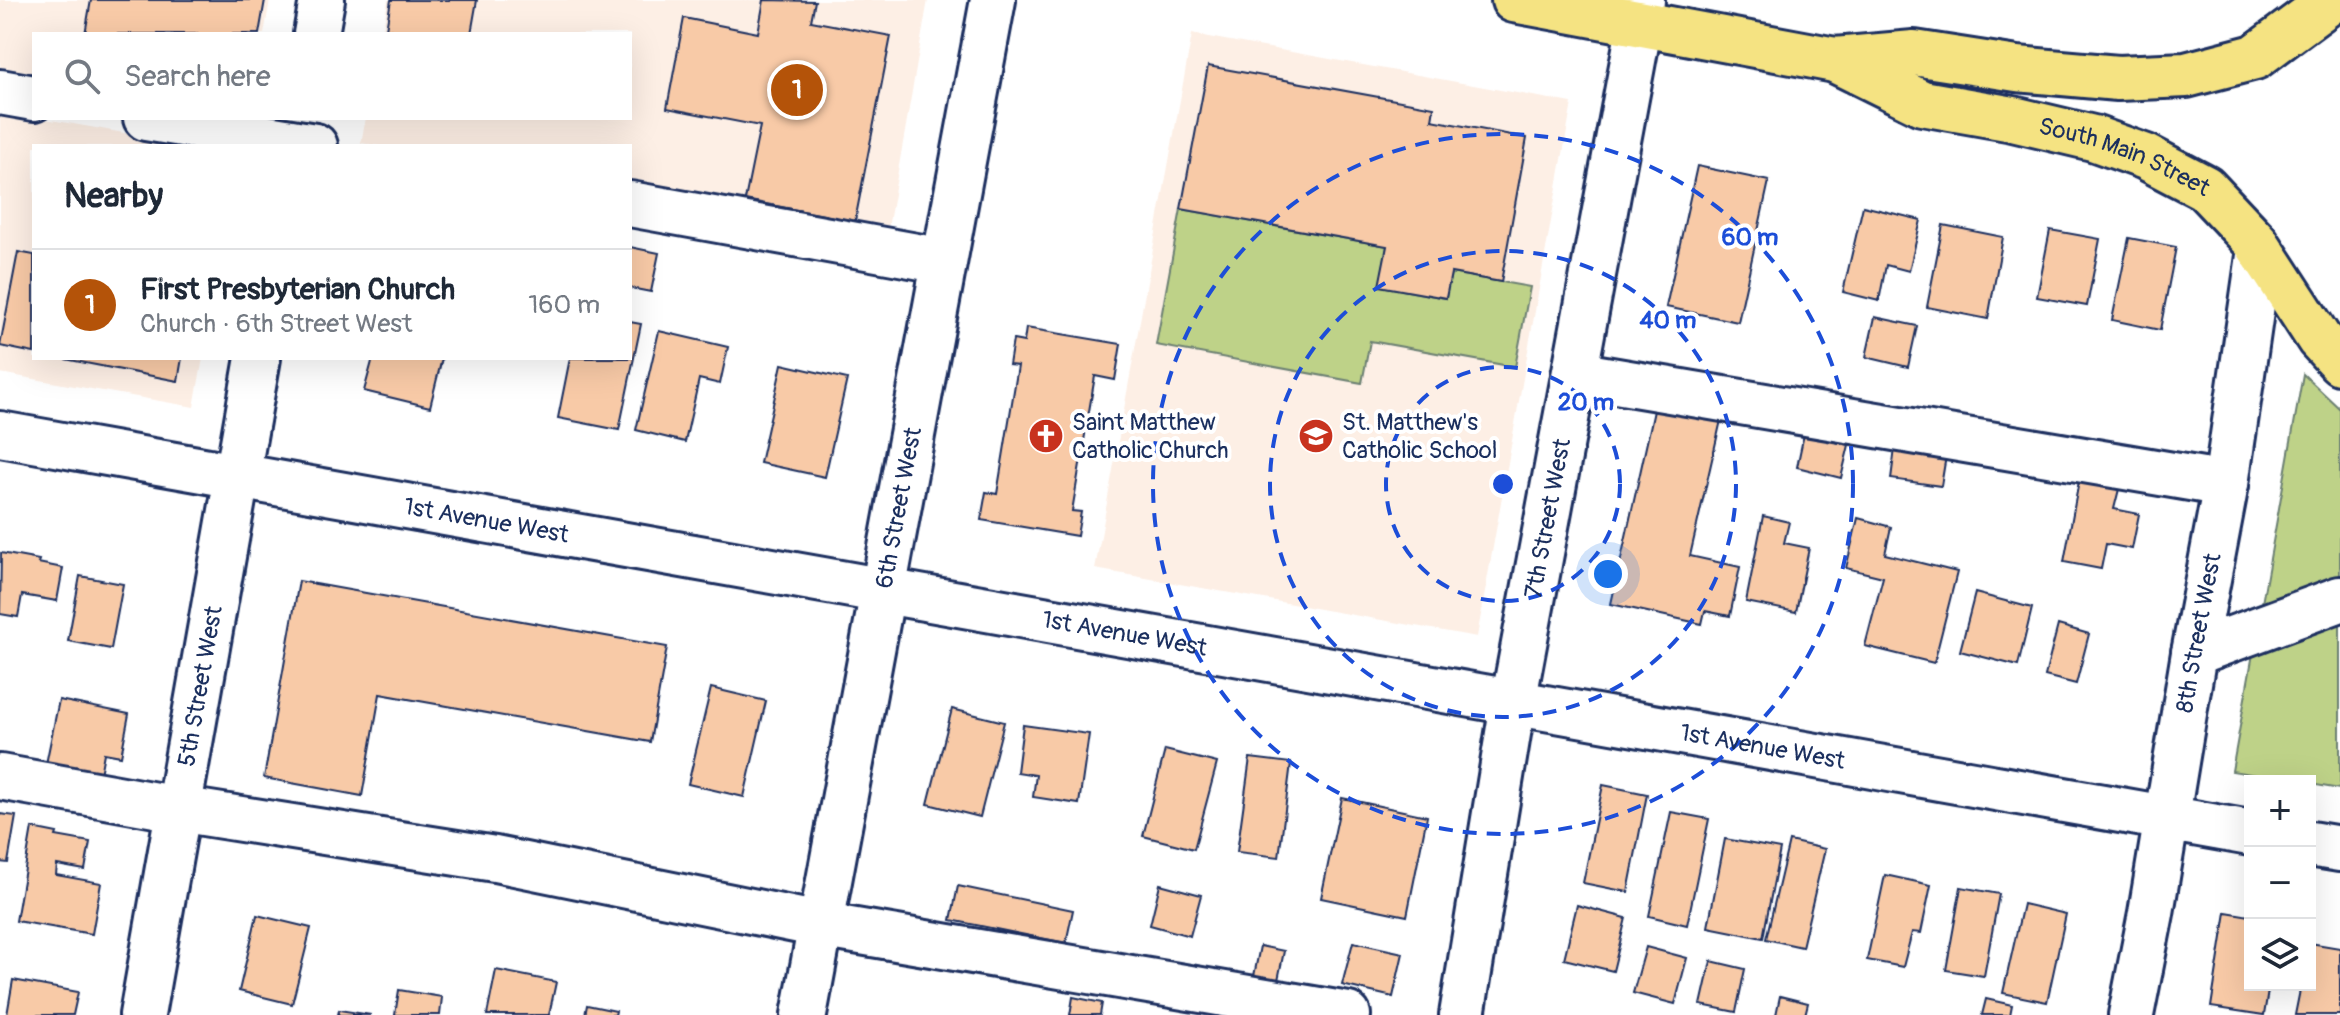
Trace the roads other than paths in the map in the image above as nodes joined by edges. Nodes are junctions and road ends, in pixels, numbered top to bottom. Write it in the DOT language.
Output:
graph roads {
  1 [pos="322,0"];
  2 [pos="993,0"];
  3 [pos="1514,0"];
  4 [pos="2312,8"];
  5 [pos="1641,11"];
  6 [pos="316,32"];
  7 [pos="1835,60"];
  8 [pos="0,92"];
  9 [pos="32,98"];
  10 [pos="157,120"];
  11 [pos="303,138"];
  12 [pos="632,204"];
  13 [pos="2260,249"];
  14 [pos="944,261"];
  15 [pos="258,360"];
  16 [pos="2340,362"];
  17 [pos="1575,374"];
  18 [pos="0,434"];
  19 [pos="236,477"];
  20 [pos="2226,484"];
  21 [pos="883,592"];
  22 [pos="2340,599"];
  23 [pos="2194,653"];
  24 [pos="1513,703"];
  25 [pos="0,777"];
  26 [pos="178,809"];
  27 [pos="2167,819"];
  28 [pos="2244,832"];
  29 [pos="2316,845"];
  30 [pos="2340,849"];
  31 [pos="820,925"];
  32 [pos="142,1015"];
  33 [pos="804,1015"];
  34 [pos="1348,1015"];
  35 [pos="1462,1015"];
  36 [pos="2131,1015"];
  1 -- 6 [label="street"];
  2 -- 14 [label="street, 6th Street West"];
  3 -- 5 [label="main road, South Main Street"];
  4 -- 7 [label="main road, South Main Street"];
  5 -- 7 [label="main road, South Main Street"];
  5 -- 17 [label="street, 7th Street West"];
  7 -- 13 [label="main road, South Main Street"];
  8 -- 9 [label="street"];
  10 -- 11 [label="street"];
  12 -- 14 [label="street"];
  13 -- 16 [label="main road, South Main Street"];
  13 -- 20 [label="street, 8th Street West"];
  14 -- 21 [label="street, 6th Street West"];
  15 -- 19 [label="street, 5th Street West"];
  17 -- 20 [label="street"];
  17 -- 24 [label="street, 7th Street West"];
  18 -- 19 [label="street, 1st Avenue West"];
  19 -- 21 [label="street, 1st Avenue West"];
  19 -- 26 [label="street, 5th Street West"];
  20 -- 23 [label="street, 8th Street West"];
  21 -- 24 [label="street, 1st Avenue West"];
  21 -- 31 [label="street, 6th Street West"];
  22 -- 23 [label="street"];
  23 -- 27 [label="street, 8th Street West"];
  24 -- 27 [label="street, 1st Avenue West"];
  24 -- 35 [label="street, 7th Street West"];
  25 -- 26 [label="street"];
  26 -- 31 [label="street"];
  26 -- 32 [label="street, 5th Street West"];
  27 -- 28 [label="street, 1st Avenue West"];
  27 -- 36 [label="street, 8th Street West"];
  29 -- 30 [label="street"];
  31 -- 33 [label="street, 6th Street West"];
  31 -- 34 [label="street"];
}
